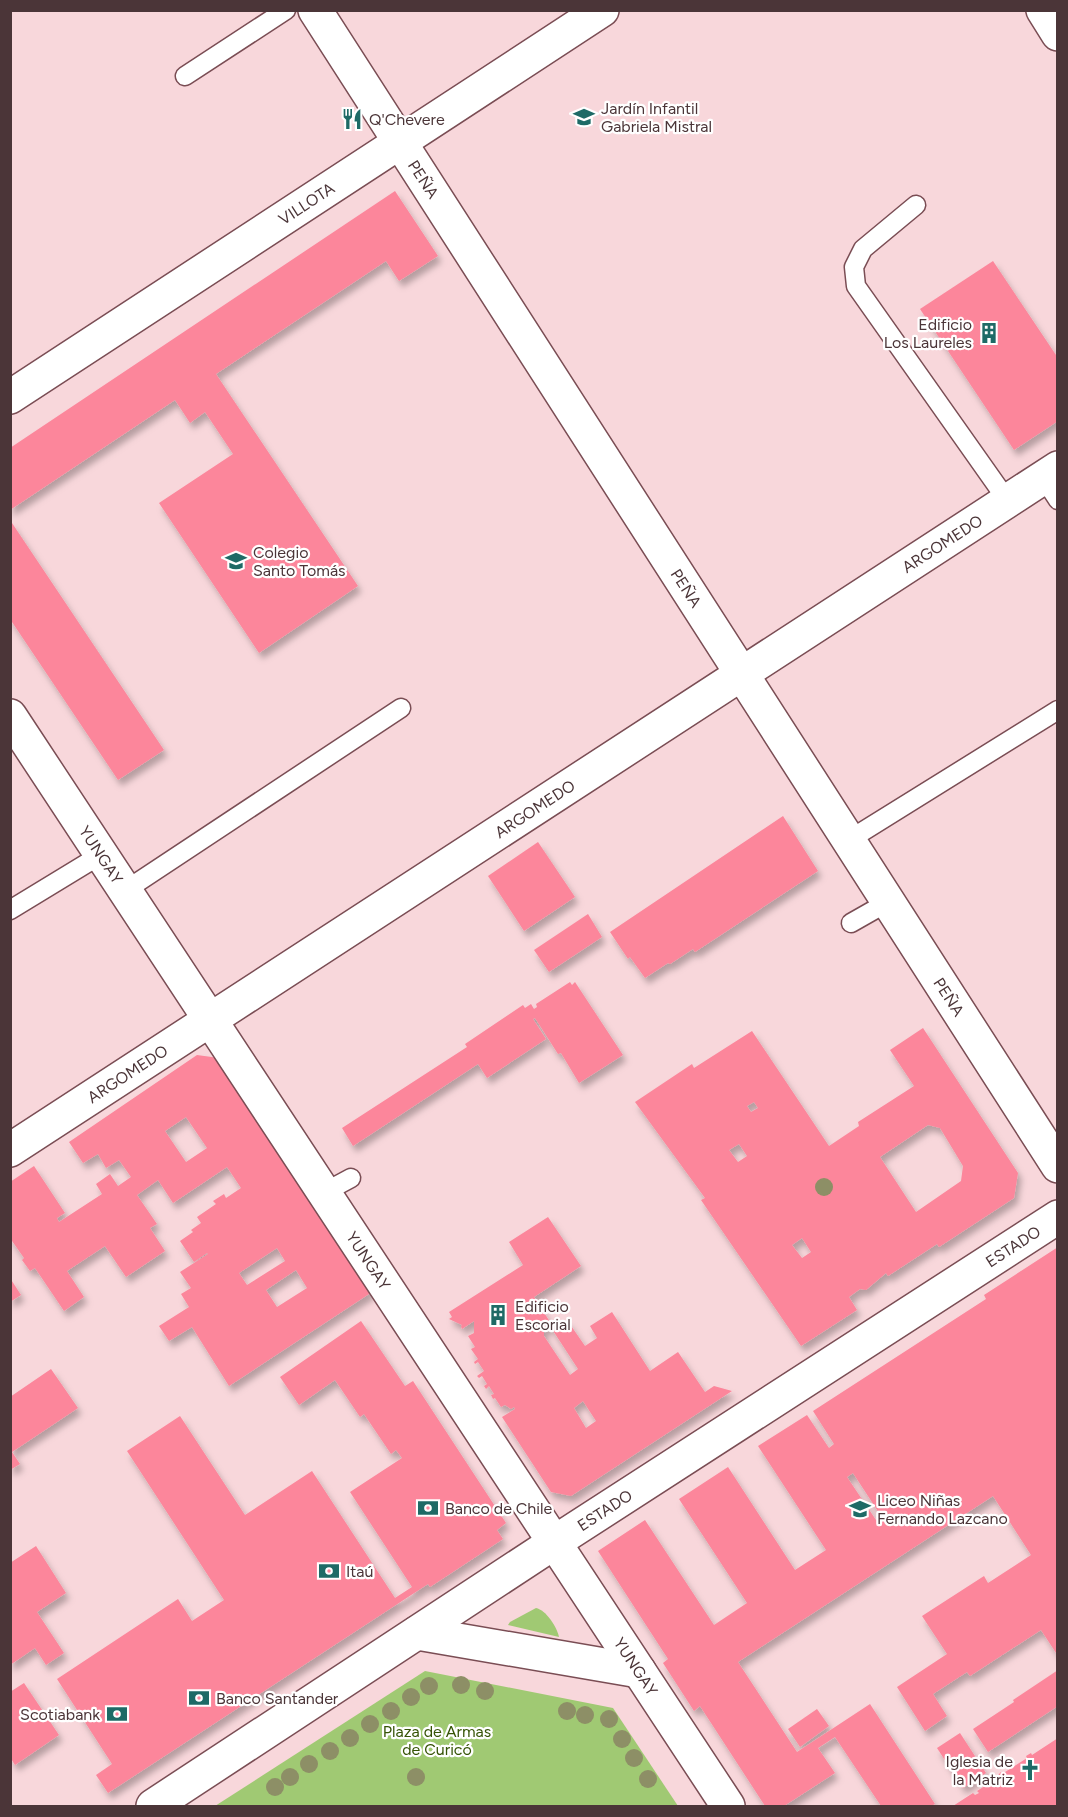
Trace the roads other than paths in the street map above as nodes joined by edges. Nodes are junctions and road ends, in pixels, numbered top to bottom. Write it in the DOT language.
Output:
graph roads {
  1 [pos="286,10"];
  2 [pos="315,10"];
  3 [pos="602,10"];
  4 [pos="1043,10"];
  5 [pos="1058,34"];
  6 [pos="185,76"];
  7 [pos="400,142"];
  8 [pos="916,205"];
  9 [pos="10,397"];
  10 [pos="1053,482"];
  11 [pos="1007,500"];
  12 [pos="741,673"];
  13 [pos="401,708"];
  14 [pos="1058,710"];
  15 [pos="10,716"];
  16 [pos="849,840"];
  17 [pos="102,854"];
  18 [pos="126,890"];
  19 [pos="888,902"];
  20 [pos="10,910"];
  21 [pos="851,923"];
  22 [pos="211,1019"];
  23 [pos="10,1150"];
  24 [pos="1058,1166"];
  25 [pos="1058,1217"];
  26 [pos="555,1542"];
  27 [pos="417,1633"];
  28 [pos="639,1671"];
  29 [pos="163,1803"];
  30 [pos="728,1806"];
  1 -- 6 [label="lane"];
  2 -- 7 [label="street, PEÑA"];
  3 -- 7 [label="street, VILLOTA"];
  4 -- 5 [label="street"];
  7 -- 9 [label="street, VILLOTA"];
  7 -- 12 [label="street, PEÑA"];
  8 -- 11 [label="lane"];
  10 -- 11 [label="street, ARGOMEDO"];
  11 -- 12 [label="street, ARGOMEDO"];
  12 -- 16 [label="street, PEÑA"];
  12 -- 22 [label="street, ARGOMEDO"];
  13 -- 18 [label="lane"];
  14 -- 16 [label="lane"];
  15 -- 17 [label="street, YUNGAY"];
  16 -- 19 [label="street, PEÑA"];
  17 -- 18 [label="street, YUNGAY"];
  17 -- 20 [label="lane"];
  18 -- 22 [label="street, YUNGAY"];
  19 -- 21 [label="lane"];
  19 -- 24 [label="street, PEÑA"];
  22 -- 23 [label="street, ARGOMEDO"];
  22 -- 26 [label="street, YUNGAY"];
  25 -- 26 [label="street, ESTADO"];
  26 -- 27 [label="street, ESTADO"];
  26 -- 28 [label="street, YUNGAY"];
  27 -- 28 [label="street"];
  27 -- 29 [label="street, ESTADO"];
  28 -- 30 [label="street, YUNGAY"];
}
